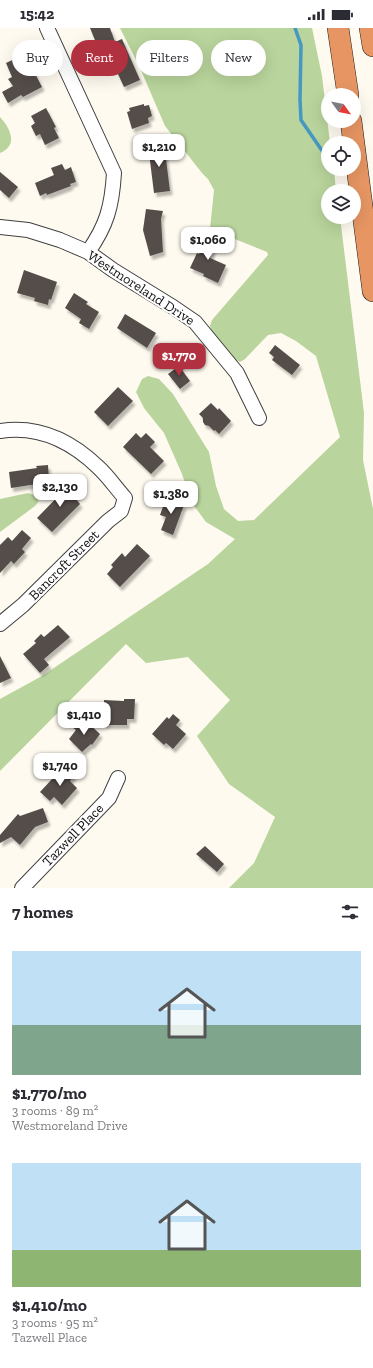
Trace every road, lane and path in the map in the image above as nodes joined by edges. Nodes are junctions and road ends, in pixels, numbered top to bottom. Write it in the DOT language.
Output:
graph roads {
  1 [pos="47,28"];
  2 [pos="338,28"];
  3 [pos="370,28"];
  4 [pos="373,46"];
  5 [pos="347,88"];
  6 [pos="352,128"];
  7 [pos="0,227"];
  8 [pos="88,252"];
  9 [pos="373,291"];
  10 [pos="259,418"];
  11 [pos="0,431"];
  12 [pos="0,624"];
  13 [pos="118,778"];
  14 [pos="22,888"];
  1 -- 8 [label="street"];
  2 -- 5 [label="highway"];
  3 -- 4 [label="highway"];
  6 -- 9 [label="highway"];
  7 -- 8 [label="street, Westmoreland Drive"];
  8 -- 10 [label="street, Westmoreland Drive"];
  11 -- 12 [label="street, Bancroft Street"];
  13 -- 14 [label="street, Tazwell Place"];
}
